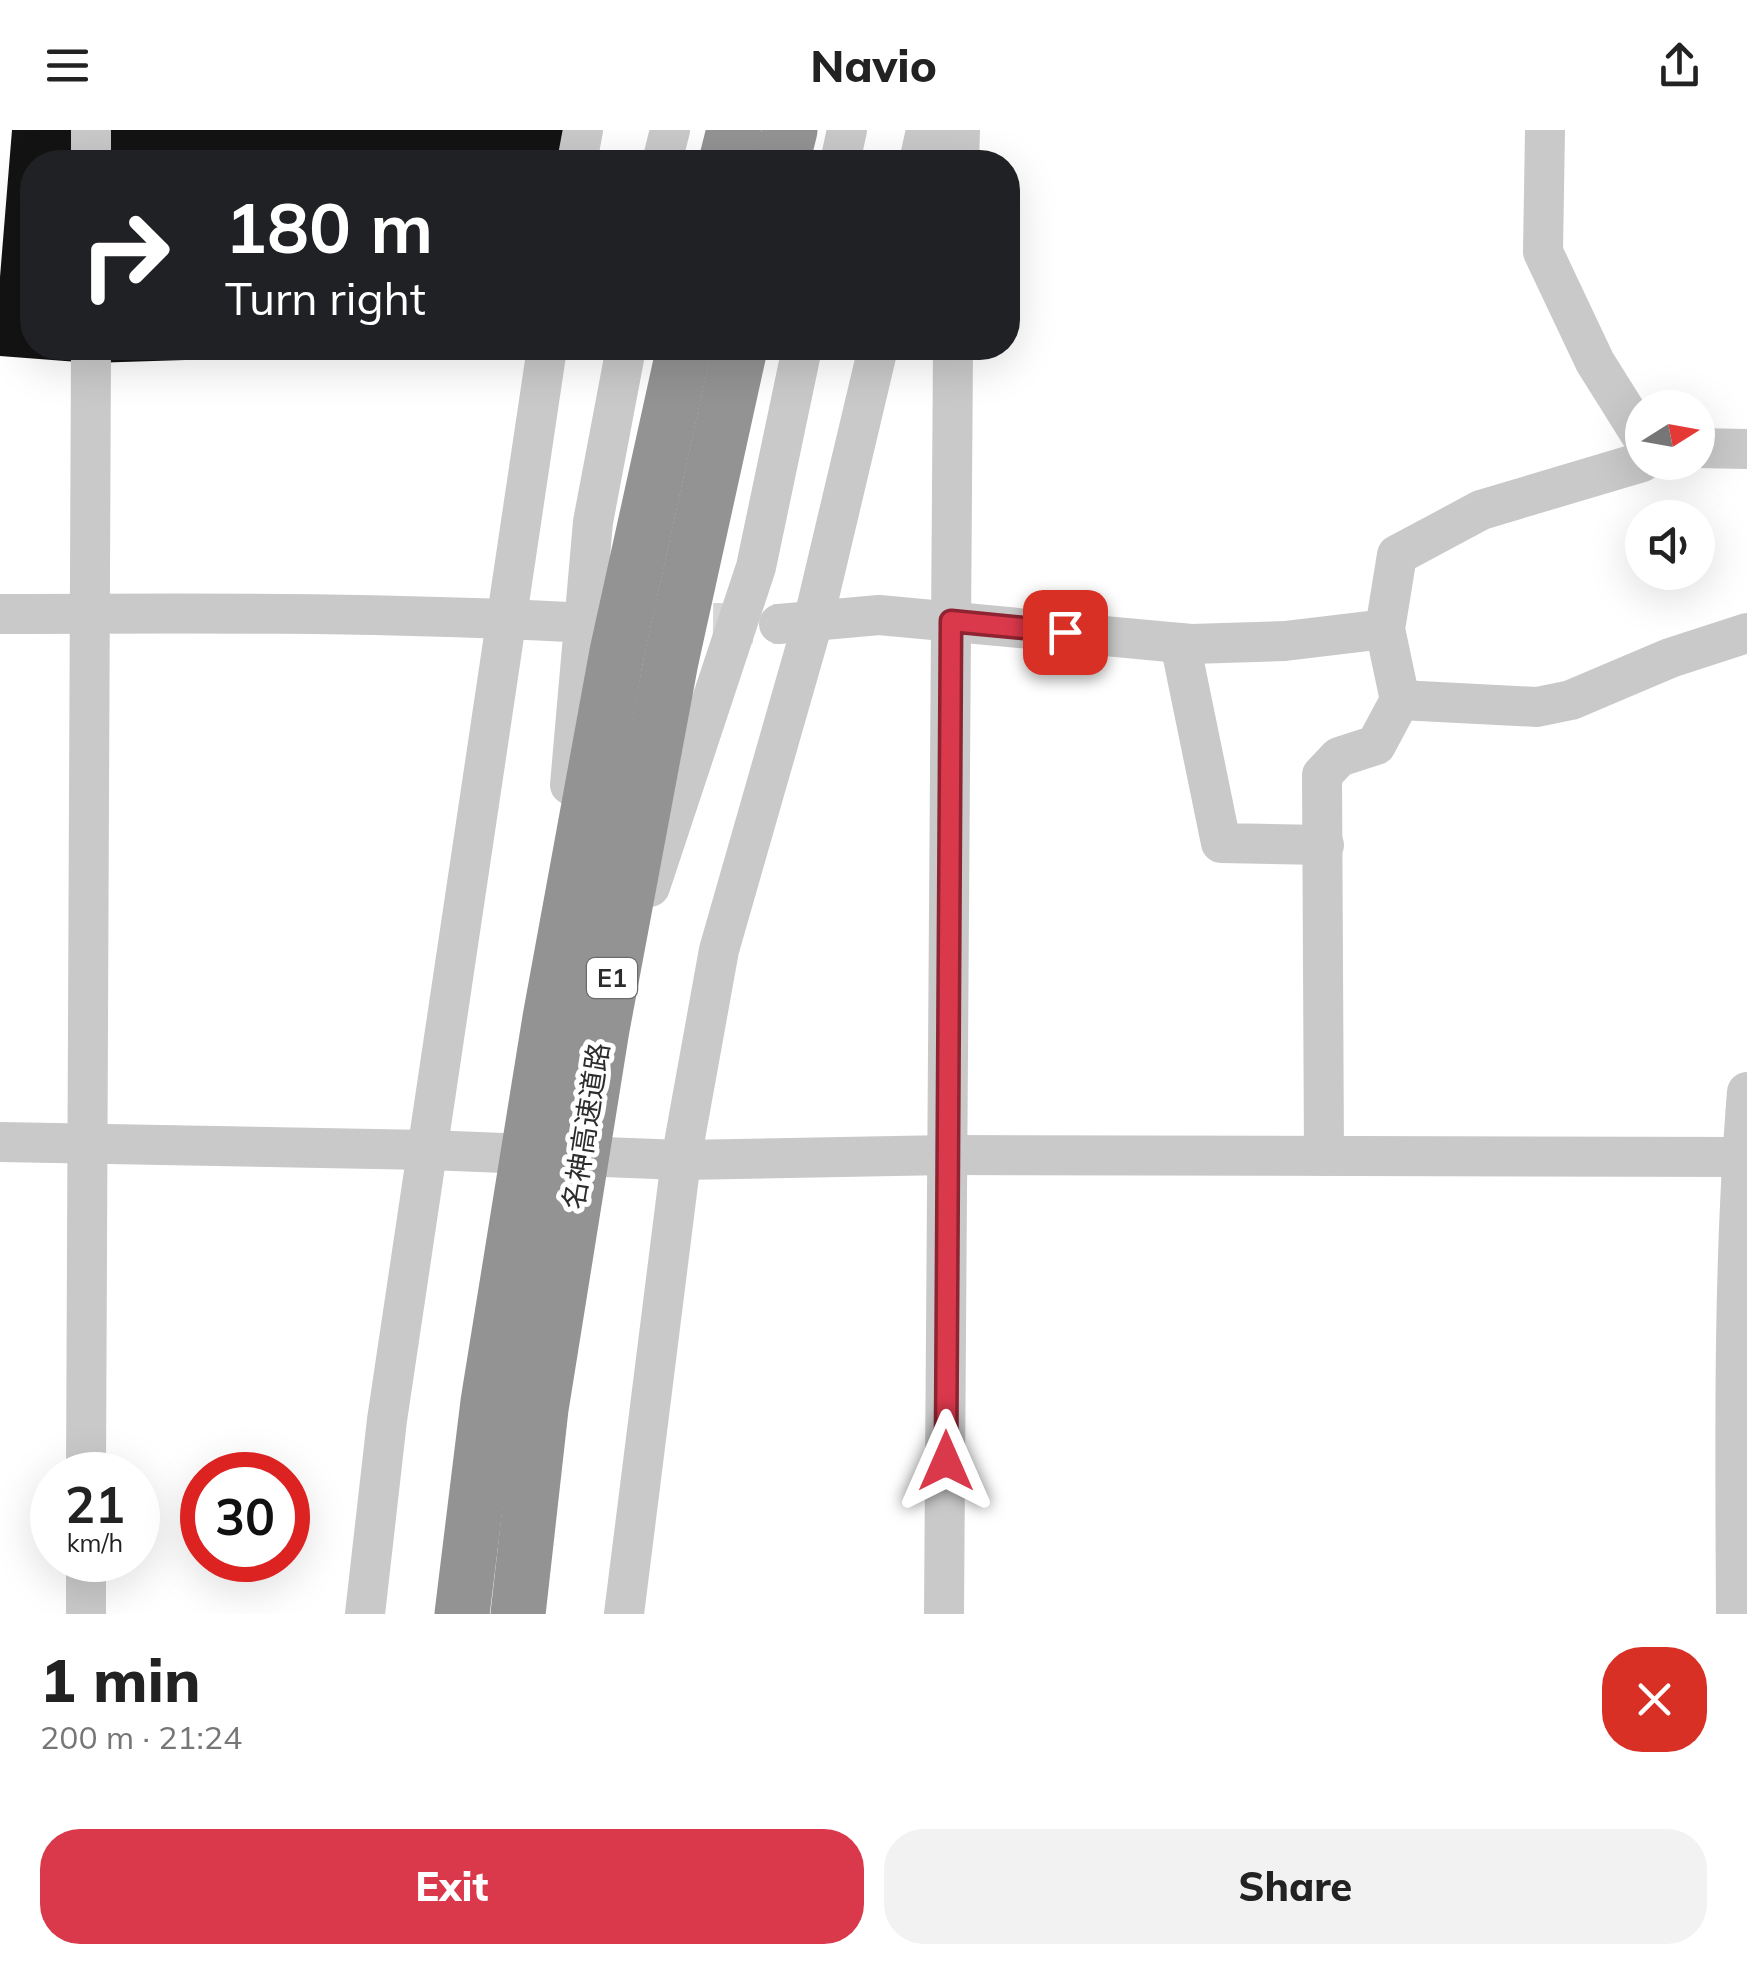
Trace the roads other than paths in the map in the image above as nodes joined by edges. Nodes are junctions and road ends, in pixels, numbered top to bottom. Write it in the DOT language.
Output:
graph roads {
  1 [pos="1546,130"];
  2 [pos="91,360"];
  3 [pos="544,360"];
  4 [pos="624,360"];
  5 [pos="681,360"];
  6 [pos="737,360"];
  7 [pos="799,360"];
  8 [pos="874,360"];
  9 [pos="953,360"];
  10 [pos="1625,410"];
  11 [pos="1715,448"];
  12 [pos="1747,449"];
  13 [pos="1625,467"];
  14 [pos="92,613"];
  15 [pos="0,614"];
  16 [pos="506,618"];
  17 [pos="951,621"];
  18 [pos="568,622"];
  19 [pos="796,623"];
  20 [pos="1385,629"];
  21 [pos="1747,633"];
  22 [pos="1180,643"];
  23 [pos="1400,700"];
  24 [pos="1324,845"];
  25 [pos="550,1018"];
  26 [pos="602,1028"];
  27 [pos="1747,1092"];
  28 [pos="0,1142"];
  29 [pos="87,1143"];
  30 [pos="428,1150"];
  31 [pos="948,1156"];
  32 [pos="1324,1156"];
  33 [pos="1744,1157"];
  34 [pos="681,1160"];
  35 [pos="86,1452"];
  36 [pos="86,1582"];
  37 [pos="86,1614"];
  38 [pos="365,1614"];
  39 [pos="462,1614"];
  40 [pos="518,1614"];
  41 [pos="624,1614"];
  42 [pos="944,1614"];
  43 [pos="1736,1614"];
  1 -- 10 [label="street"];
  2 -- 14 [label="street"];
  3 -- 16 [label="street"];
  4 -- 25 [label="street"];
  5 -- 25 [label="highway, 名神高速道路 / E1, bridge"];
  6 -- 26 [label="highway, 名神高速道路 / E1, bridge"];
  7 -- 26 [label="street"];
  8 -- 19 [label="street"];
  9 -- 17 [label="street"];
  11 -- 12 [label="street"];
  13 -- 20 [label="street"];
  14 -- 15 [label="street"];
  14 -- 16 [label="street"];
  14 -- 29 [label="street"];
  16 -- 18 [label="street"];
  16 -- 30 [label="street"];
  17 -- 19 [label="street"];
  17 -- 22 [label="street"];
  17 -- 31 [label="street"];
  19 -- 34 [label="street"];
  20 -- 22 [label="street"];
  20 -- 23 [label="street"];
  21 -- 23 [label="street"];
  22 -- 24 [label="street"];
  23 -- 24 [label="street"];
  24 -- 32 [label="street"];
  25 -- 39 [label="highway, 名神高速道路 / E1, bridge"];
  26 -- 40 [label="highway, 名神高速道路 / E1, bridge"];
  27 -- 33 [label="street"];
  28 -- 29 [label="street"];
  29 -- 30 [label="street"];
  29 -- 35 [label="street"];
  30 -- 34 [label="street"];
  30 -- 38 [label="street"];
  31 -- 32 [label="street"];
  31 -- 34 [label="street"];
  31 -- 42 [label="street"];
  32 -- 33 [label="street"];
  33 -- 43 [label="street"];
  34 -- 41 [label="street"];
  36 -- 37 [label="street"];
}
